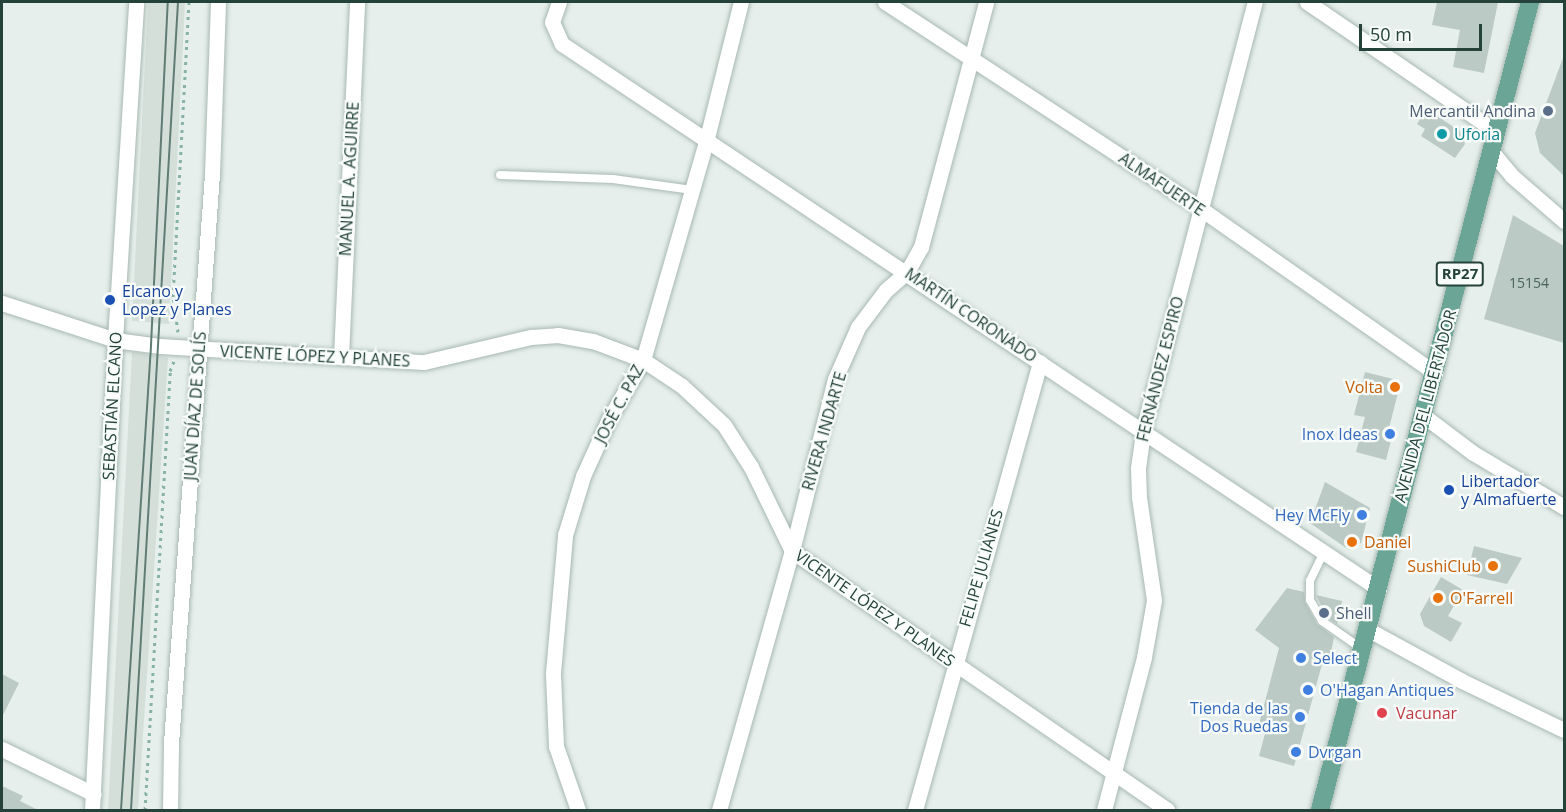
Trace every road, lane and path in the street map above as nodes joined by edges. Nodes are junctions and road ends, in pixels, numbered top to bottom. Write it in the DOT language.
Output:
graph roads {
  1 [pos="136,2"];
  2 [pos="189,2"];
  3 [pos="218,2"];
  4 [pos="357,2"];
  5 [pos="559,2"];
  6 [pos="741,2"];
  7 [pos="885,2"];
  8 [pos="986,2"];
  9 [pos="1255,2"];
  10 [pos="1307,2"];
  11 [pos="1530,2"];
  12 [pos="972,58"];
  13 [pos="1497,132"];
  14 [pos="707,138"];
  15 [pos="1492,152"];
  16 [pos="500,175"];
  17 [pos="692,190"];
  18 [pos="1201,209"];
  19 [pos="1564,220"];
  20 [pos="907,272"];
  21 [pos="2,303"];
  22 [pos="115,340"];
  23 [pos="180,347"];
  24 [pos="199,349"];
  25 [pos="341,357"];
  26 [pos="643,360"];
  27 [pos="1040,362"];
  28 [pos="1435,373"];
  29 [pos="1424,416"];
  30 [pos="1143,431"];
  31 [pos="1564,507"];
  32 [pos="792,551"];
  33 [pos="1324,552"];
  34 [pos="1379,589"];
  35 [pos="1369,630"];
  36 [pos="1364,650"];
  37 [pos="955,663"];
  38 [pos="1564,730"];
  39 [pos="2,749"];
  40 [pos="1115,775"];
  41 [pos="94,794"];
  42 [pos="92,810"];
  43 [pos="145,810"];
  44 [pos="170,810"];
  45 [pos="578,810"];
  46 [pos="719,810"];
  47 [pos="915,810"];
  48 [pos="1104,810"];
  49 [pos="1167,810"];
  50 [pos="1320,810"];
  1 -- 22 [label="street, SEBASTIÁN ELCANO"];
  2 -- 23 [label="path"];
  3 -- 24 [label="street, JUAN DÍAZ DE SOLÍS"];
  4 -- 25 [label="street, MANUEL A. AGUIRRE"];
  5 -- 14 [label="street, MARTÍN CORONADO"];
  6 -- 14 [label="street, JOSÉ C. PAZ"];
  7 -- 12 [label="street, ALMAFUERTE"];
  8 -- 12 [label="street, RIVERA INDARTE"];
  9 -- 18 [label="street, FERNÁNDEZ ESPIRO"];
  10 -- 13 [label="street"];
  11 -- 13 [label="main road, AVENIDA DEL LIBERTADOR / RP27"];
  12 -- 18 [label="street, ALMAFUERTE"];
  12 -- 20 [label="street, RIVERA INDARTE"];
  13 -- 15 [label="main road, AVENIDA DEL LIBERTADOR / RP27"];
  14 -- 17 [label="street, JOSÉ C. PAZ"];
  14 -- 20 [label="street, MARTÍN CORONADO"];
  15 -- 19 [label="street"];
  15 -- 28 [label="main road, AVENIDA DEL LIBERTADOR / RP27"];
  16 -- 17 [label="lane"];
  17 -- 26 [label="street, JOSÉ C. PAZ"];
  18 -- 28 [label="street, ALMAFUERTE"];
  18 -- 30 [label="street, FERNÁNDEZ ESPIRO"];
  20 -- 27 [label="street, MARTÍN CORONADO"];
  20 -- 32 [label="street, RIVERA INDARTE"];
  21 -- 22 [label="street, VICENTE LÓPEZ Y PLANES"];
  22 -- 23 [label="street, VICENTE LÓPEZ Y PLANES"];
  22 -- 41 [label="street, SEBASTIÁN ELCANO"];
  23 -- 24 [label="street, VICENTE LÓPEZ Y PLANES"];
  23 -- 43 [label="path"];
  24 -- 25 [label="street, VICENTE LÓPEZ Y PLANES"];
  24 -- 44 [label="street, JUAN DÍAZ DE SOLÍS"];
  25 -- 26 [label="street, VICENTE LÓPEZ Y PLANES"];
  26 -- 32 [label="street, VICENTE LÓPEZ Y PLANES"];
  26 -- 45 [label="street, JOSÉ C. PAZ"];
  27 -- 30 [label="street, MARTÍN CORONADO"];
  27 -- 37 [label="street, FELIPE JULIANES"];
  28 -- 29 [label="main road, AVENIDA DEL LIBERTADOR / RP27"];
  29 -- 31 [label="street"];
  29 -- 34 [label="main road, AVENIDA DEL LIBERTADOR / RP27"];
  30 -- 33 [label="street, MARTÍN CORONADO"];
  30 -- 40 [label="street, FERNÁNDEZ ESPIRO"];
  32 -- 37 [label="street, VICENTE LÓPEZ Y PLANES"];
  32 -- 46 [label="street, RIVERA INDARTE"];
  33 -- 34 [label="street, MARTÍN CORONADO"];
  33 -- 36 [label="lane"];
  34 -- 35 [label="main road, AVENIDA DEL LIBERTADOR / RP27"];
  35 -- 36 [label="main road, AVENIDA DEL LIBERTADOR / RP27"];
  35 -- 38 [label="street"];
  36 -- 50 [label="main road, AVENIDA DEL LIBERTADOR / RP27"];
  37 -- 40 [label="street, VICENTE LÓPEZ Y PLANES"];
  37 -- 47 [label="street, FELIPE JULIANES"];
  39 -- 41 [label="street"];
  40 -- 48 [label="street, FERNÁNDEZ ESPIRO"];
  40 -- 49 [label="street, VICENTE LÓPEZ Y PLANES"];
  41 -- 42 [label="street, SEBASTIÁN ELCANO"];
}
